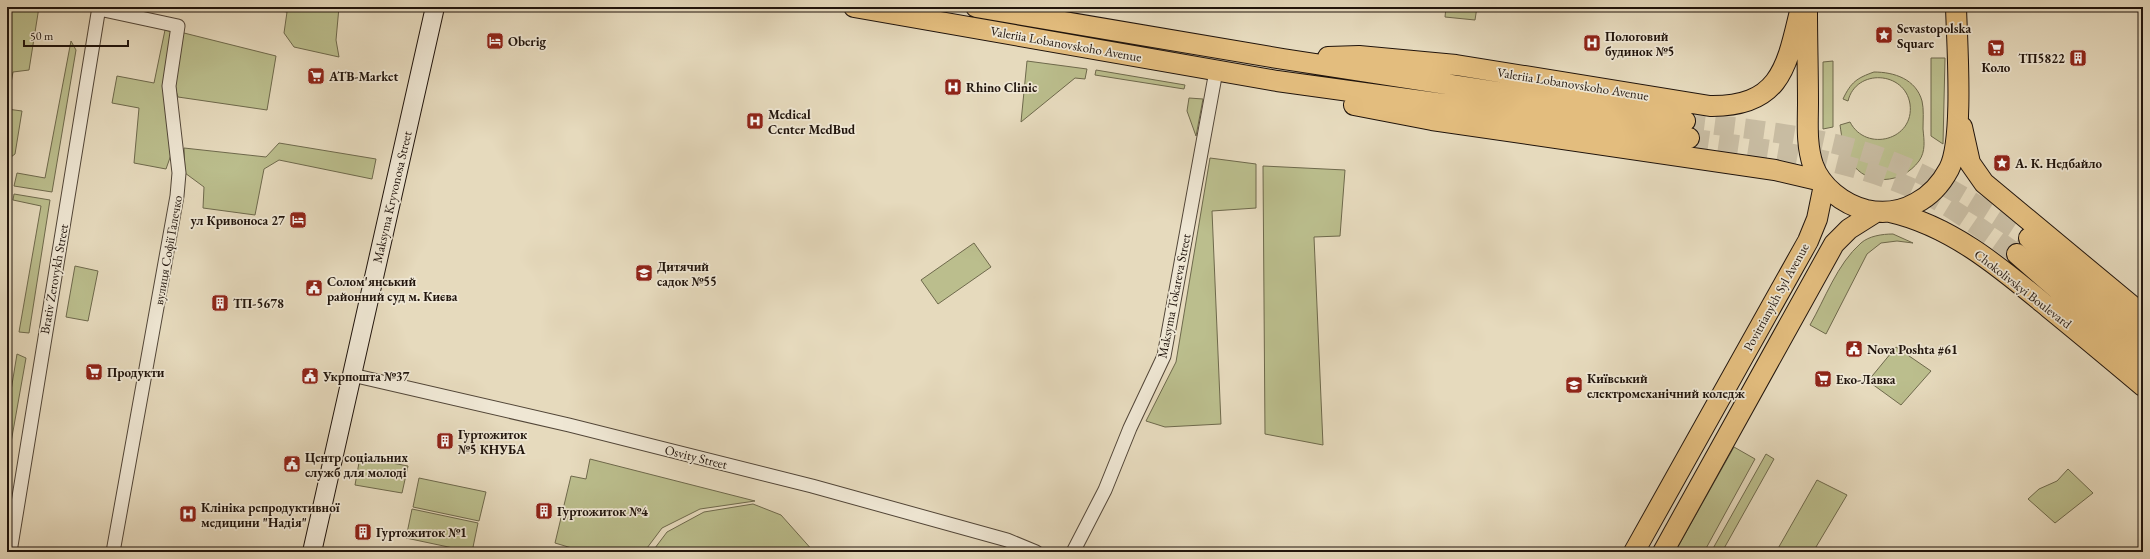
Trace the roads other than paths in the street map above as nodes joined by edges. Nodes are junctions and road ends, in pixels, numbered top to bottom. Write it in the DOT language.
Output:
graph roads {
  1 [pos="435,7"];
  2 [pos="854,7"];
  3 [pos="976,7"];
  4 [pos="1801,7"];
  5 [pos="1807,7"];
  6 [pos="1956,7"];
  7 [pos="99,8"];
  8 [pos="1283,59"];
  9 [pos="1216,71"];
  10 [pos="1277,81"];
  11 [pos="1958,95"];
  12 [pos="1823,183"];
  13 [pos="1883,212"];
  14 [pos="2143,315"];
  15 [pos="2143,337"];
  16 [pos="2143,363"];
  17 [pos="352,375"];
  18 [pos="2143,386"];
  19 [pos="10,552"];
  20 [pos="113,552"];
  21 [pos="312,552"];
  22 [pos="1036,552"];
  23 [pos="1073,552"];
  24 [pos="1634,552"];
  25 [pos="1663,552"];
  1 -- 17 [label="street, Maksyma Kryvonosa Street"];
  2 -- 9 [label="main road, Valeriia Lobanovskoho Avenue"];
  3 -- 8 [label="main road, Valeriia Lobanovskoho Avenue"];
  4 -- 8 [label="main road, Valeriia Lobanovskoho Avenue"];
  5 -- 12 [label="main road"];
  6 -- 11 [label="main road"];
  7 -- 19 [label="street, Brativ Zerovykh Street"];
  7 -- 20 [label="street, вулиця Софії Галечко"];
  8 -- 10 [label="main road, Valeriia Lobanovskoho Avenue"];
  9 -- 10 [label="main road, Valeriia Lobanovskoho Avenue"];
  9 -- 23 [label="street, Maksyma Tokareva Street"];
  10 -- 12 [label="main road, Valeriia Lobanovskoho Avenue"];
  11 -- 13 [label="main road"];
  11 -- 14 [label="main road"];
  12 -- 13 [label="main road"];
  12 -- 24 [label="main road, Povitrianykh Syl Avenue"];
  13 -- 18 [label="main road, Chokolivskyi Boulevard"];
  13 -- 25 [label="main road, Povitrianykh Syl Avenue"];
  15 -- 16 [label="main road, Chokolivskyi Boulevard"];
  17 -- 21 [label="street, Maksyma Kryvonosa Street"];
  17 -- 22 [label="street, Osvity Street"];
}
